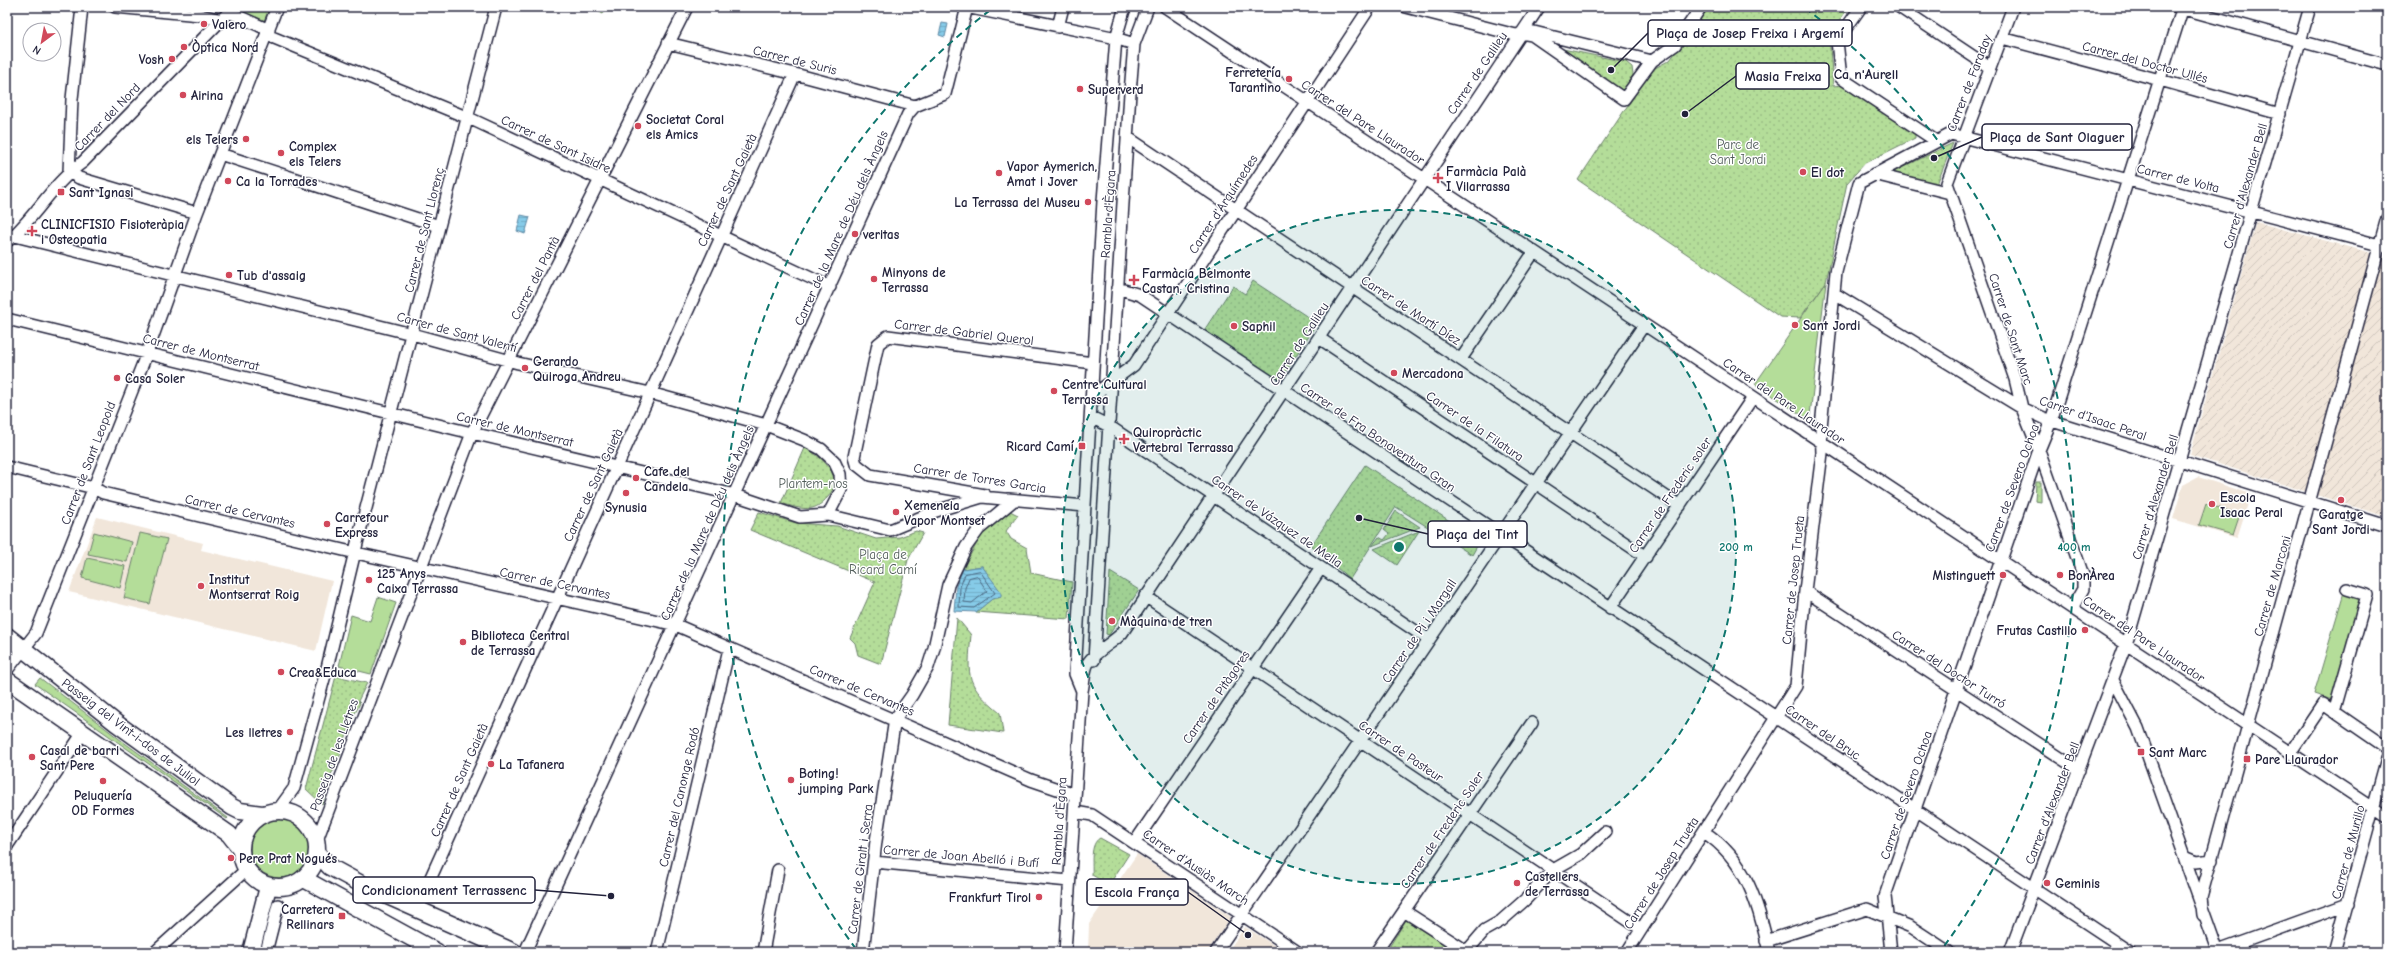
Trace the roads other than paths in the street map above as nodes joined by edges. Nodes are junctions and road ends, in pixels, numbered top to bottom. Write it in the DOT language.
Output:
graph roads {
  1 [pos="82,7"];
  2 [pos="115,7"];
  3 [pos="277,7"];
  4 [pos="496,7"];
  5 [pos="687,7"];
  6 [pos="966,7"];
  7 [pos="1063,7"];
  8 [pos="1125,7"];
  9 [pos="1148,7"];
  10 [pos="1165,7"];
  11 [pos="1370,7"];
  12 [pos="1406,7"];
  13 [pos="1539,7"];
  14 [pos="1701,7"];
  15 [pos="1861,7"];
  16 [pos="1899,7"];
  17 [pos="2013,7"];
  18 [pos="2310,7"];
  19 [pos="2181,8"];
  20 [pos="226,16"];
  21 [pos="1058,27"];
  22 [pos="268,32"];
  23 [pos="1521,34"];
  24 [pos="1116,38"];
  25 [pos="2002,38"];
  26 [pos="2301,42"];
  27 [pos="668,43"];
  28 [pos="1134,44"];
  29 [pos="1652,61"];
  30 [pos="2387,65"];
  31 [pos="1989,67"];
  32 [pos="795,74"];
  33 [pos="2160,80"];
  34 [pos="1307,102"];
  35 [pos="914,106"];
  36 [pos="2280,114"];
  37 [pos="468,118"];
  38 [pos="1963,136"];
  39 [pos="1127,137"];
  40 [pos="1936,141"];
  41 [pos="220,154"];
  42 [pos="69,172"];
  43 [pos="1874,174"];
  44 [pos="1423,179"];
  45 [pos="600,180"];
  46 [pos="2127,180"];
  47 [pos="1950,193"];
  48 [pos="1235,210"];
  49 [pos="2252,211"];
  50 [pos="197,213"];
  51 [pos="2387,218"];
  52 [pos="440,226"];
  53 [pos="722,236"];
  54 [pos="9,237"];
  55 [pos="2384,246"];
  56 [pos="1534,252"];
  57 [pos="176,277"];
  58 [pos="830,287"];
  59 [pos="1117,288"];
  60 [pos="1352,288"];
  61 [pos="1835,294"];
  62 [pos="1167,314"];
  63 [pos="7,319"];
  64 [pos="1644,325"];
  65 [pos="412,334"];
  66 [pos="1319,338"];
  67 [pos="147,353"];
  68 [pos="1461,359"];
  69 [pos="508,360"];
  70 [pos="1093,363"];
  71 [pos="1112,383"];
  72 [pos="1285,391"];
  73 [pos="650,392"];
  74 [pos="1754,397"];
  75 [pos="2022,408"];
  76 [pos="1091,412"];
  77 [pos="391,413"];
  78 [pos="2051,421"];
  79 [pos="766,425"];
  80 [pos="1109,426"];
  81 [pos="1571,433"];
  82 [pos="472,434"];
  83 [pos="1821,442"];
  84 [pos="2039,450"];
  85 [pos="2181,462"];
  86 [pos="7,467"];
  87 [pos="618,467"];
  88 [pos="870,475"];
  89 [pos="1536,484"];
  90 [pos="94,488"];
  91 [pos="735,494"];
  92 [pos="1214,495"];
  93 [pos="1014,500"];
  94 [pos="2309,502"];
  95 [pos="1085,506"];
  96 [pos="1680,506"];
  97 [pos="828,515"];
  98 [pos="2387,526"];
  99 [pos="1501,536"];
  100 [pos="355,552"];
  101 [pos="1646,557"];
  102 [pos="2001,561"];
  103 [pos="420,567"];
  104 [pos="1321,568"];
  105 [pos="2347,589"];
  106 [pos="1805,591"];
  107 [pos="1145,596"];
  108 [pos="556,599"];
  109 [pos="1610,608"];
  110 [pos="2072,608"];
  111 [pos="676,625"];
  112 [pos="1077,635"];
  113 [pos="7,636"];
  114 [pos="1430,640"];
  115 [pos="2126,644"];
  116 [pos="729,650"];
  117 [pos="24,651"];
  118 [pos="1095,655"];
  119 [pos="1253,668"];
  120 [pos="7,670"];
  121 [pos="7,680"];
  122 [pos="2114,682"];
  123 [pos="1957,690"];
  124 [pos="1082,691"];
  125 [pos="2334,712"];
  126 [pos="1776,718"];
  127 [pos="895,719"];
  128 [pos="1532,723"];
  129 [pos="2248,725"];
  130 [pos="82,734"];
  131 [pos="1361,741"];
  132 [pos="2387,748"];
  133 [pos="2290,753"];
  134 [pos="2387,758"];
  135 [pos="2079,770"];
  136 [pos="1075,795"];
  137 [pos="2374,809"];
  138 [pos="278,810"];
  139 [pos="1916,811"];
  140 [pos="1075,812"];
  141 [pos="262,814"];
  142 [pos="1470,814"];
  143 [pos="2387,817"];
  144 [pos="1605,832"];
  145 [pos="1704,832"];
  146 [pos="1135,842"];
  147 [pos="7,846"];
  148 [pos="317,847"];
  149 [pos="240,848"];
  150 [pos="2184,857"];
  151 [pos="2212,860"];
  152 [pos="874,862"];
  153 [pos="247,869"];
  154 [pos="778,870"];
  155 [pos="1553,870"];
  156 [pos="304,879"];
  157 [pos="1069,881"];
  158 [pos="268,887"];
  159 [pos="2034,889"];
  160 [pos="2348,904"];
  161 [pos="278,905"];
  162 [pos="416,908"];
  163 [pos="1404,910"];
  164 [pos="1242,915"];
  165 [pos="2203,915"];
  166 [pos="1887,916"];
  167 [pos="1641,929"];
  168 [pos="1766,941"];
  169 [pos="1631,949"];
  170 [pos="155,952"];
  171 [pos="251,952"];
  172 [pos="266,952"];
  173 [pos="437,952"];
  174 [pos="514,952"];
  175 [pos="525,952"];
  176 [pos="656,952"];
  177 [pos="763,952"];
  178 [pos="863,952"];
  179 [pos="1065,952"];
  180 [pos="1216,952"];
  181 [pos="1298,952"];
  182 [pos="1376,952"];
  183 [pos="1467,952"];
  184 [pos="1769,952"];
  185 [pos="1891,952"];
  186 [pos="1950,952"];
  187 [pos="2010,952"];
  188 [pos="2130,952"];
  189 [pos="2218,952"];
  190 [pos="2334,952"];
  1 -- 42 [label="street"];
  2 -- 20 [label="street, Carrer de Sant Isidre"];
  3 -- 22 [label="street, Carrer de Sant Leopold"];
  4 -- 37 [label="street, Carrer de Sant Llorenç"];
  5 -- 27 [label="street, Carrer del Pantà"];
  6 -- 21 [label="street"];
  6 -- 35 [label="street"];
  7 -- 21 [label="street"];
  8 -- 24 [label="street, Rambla d'Ègara"];
  9 -- 28 [label="street, Rambla d'Ègara"];
  10 -- 34 [label="street, Carrer del Pare Llaurador"];
  11 -- 34 [label="street, Carrer d'Arquímedes"];
  12 -- 23 [label="street"];
  13 -- 23 [label="street, Carrer de Galileu"];
  14 -- 29 [label="street"];
  15 -- 40 [label="street"];
  16 -- 31 [label="street"];
  17 -- 25 [label="street, Carrer de Faraday"];
  18 -- 26 [label="street, Carrer d'Alexander Bell"];
  19 -- 26 [label="street"];
  19 -- 33 [label="street, Carrer de Severo Ochoa"];
  20 -- 22 [label="street, Carrer de Sant Isidre"];
  20 -- 42 [label="street, Carrer del Nord"];
  21 -- 24 [label="street"];
  22 -- 37 [label="street, Carrer de Sant Isidre"];
  22 -- 41 [label="street, Carrer de Sant Leopold"];
  23 -- 29 [label="street"];
  23 -- 29 [label="street"];
  23 -- 44 [label="street, Carrer de Galileu"];
  24 -- 28 [label="street"];
  24 -- 70 [label="street, Rambla d'Ègara"];
  25 -- 31 [label="street, Carrer de Faraday"];
  25 -- 33 [label="street, Carrer del Doctor Ullés"];
  26 -- 30 [label="street"];
  26 -- 36 [label="street, Carrer d'Alexander Bell"];
  27 -- 32 [label="street, Carrer de Suris"];
  27 -- 45 [label="street, Carrer del Pantà"];
  28 -- 39 [label="street, Rambla d'Ègara"];
  31 -- 38 [label="street, Carrer de Faraday"];
  32 -- 35 [label="street, Carrer de Suris"];
  32 -- 53 [label="street, Carrer de Sant Gaietà"];
  33 -- 36 [label="street, Carrer del Doctor Ullés"];
  33 -- 46 [label="street, Carrer de Severo Ochoa"];
  34 -- 44 [label="street, Carrer del Pare Llaurador"];
  34 -- 48 [label="street, Carrer d'Arquímedes"];
  35 -- 58 [label="street, Carrer de la Mare de Déu dels Àngels"];
  36 -- 49 [label="street, Carrer d'Alexander Bell"];
  37 -- 45 [label="street, Carrer de Sant Isidre"];
  37 -- 52 [label="street, Carrer de Sant Llorenç"];
  38 -- 40 [label="street, Carrer de Volta"];
  38 -- 46 [label="street, Carrer de Volta"];
  38 -- 47 [label="street, Carrer de Faraday"];
  39 -- 48 [label="street, Carrer de Martí Díez"];
  39 -- 59 [label="street, Rambla d'Ègara"];
  40 -- 43 [label="street, Carrer de Josep Trueta"];
  41 -- 50 [label="street, Carrer de Sant Leopold"];
  41 -- 52 [label="street"];
  42 -- 50 [label="street"];
  42 -- 54 [label="street, Carrer del Nord"];
  43 -- 47 [label="street"];
  43 -- 61 [label="street, Carrer de Josep Trueta"];
  44 -- 56 [label="street, Carrer del Pare Llaurador"];
  44 -- 60 [label="street, Carrer de Galileu"];
  45 -- 53 [label="street, Carrer de Sant Isidre"];
  45 -- 69 [label="street, Carrer del Pantà"];
  46 -- 49 [label="street, Carrer de Volta"];
  46 -- 78 [label="street, Carrer de Severo Ochoa"];
  47 -- 75 [label="street, Carrer de Sant Marc"];
  48 -- 60 [label="street, Carrer de Martí Díez"];
  48 -- 62 [label="street, Carrer d'Arquímedes"];
  49 -- 55 [label="street, Carrer de Volta"];
  49 -- 85 [label="street, Carrer d'Alexander Bell"];
  50 -- 57 [label="street, Carrer de Sant Leopold"];
  51 -- 55 [label="street, Carrer de Marconi"];
  52 -- 65 [label="street, Carrer de Sant Llorenç"];
  53 -- 58 [label="street, Carrer de Sant Isidre"];
  53 -- 73 [label="street, Carrer de Sant Gaietà"];
  54 -- 57 [label="street, Carrer de Sant Valentí"];
  55 -- 94 [label="street, Carrer de Marconi"];
  56 -- 64 [label="street, Carrer del Pare Llaurador"];
  56 -- 68 [label="street"];
  57 -- 65 [label="street, Carrer de Sant Valentí"];
  57 -- 67 [label="street, Carrer de Sant Leopold"];
  58 -- 79 [label="street, Carrer de la Mare de Déu dels Àngels"];
  59 -- 62 [label="street, Carrer de Fra Bonaventura Gran"];
  59 -- 71 [label="street, Rambla d'Ègara"];
  60 -- 66 [label="street, Carrer de Galileu"];
  60 -- 68 [label="street, Carrer de Martí Díez"];
  61 -- 75 [label="street, Carrer d'Isaac Peral"];
  61 -- 83 [label="street, Carrer de Josep Trueta"];
  62 -- 71 [label="street, Carrer d'Arquímedes"];
  62 -- 72 [label="street, Carrer de Fra Bonaventura Gran"];
  63 -- 67 [label="street, Carrer de Montserrat"];
  64 -- 74 [label="street, Carrer del Pare Llaurador"];
  64 -- 81 [label="street, Carrer de Pi i Margall"];
  65 -- 69 [label="street, Carrer de Sant Valentí"];
  65 -- 77 [label="street, Carrer de Sant Llorenç"];
  66 -- 72 [label="street, Carrer de Galileu"];
  66 -- 89 [label="street, Carrer de la Filatura"];
  67 -- 77 [label="street, Carrer de Montserrat"];
  67 -- 90 [label="street, Carrer de Sant Leopold"];
  68 -- 81 [label="street, Carrer de Martí Díez"];
  69 -- 73 [label="street, Carrer de Sant Valentí"];
  69 -- 82 [label="street, Carrer del Pantà"];
  70 -- 76 [label="street, Rambla d'Ègara"];
  70 -- 88 [label="street, Carrer de Gabriel Querol"];
  71 -- 76 [label="street, Carrer d'Arquímedes"];
  71 -- 80 [label="street, Rambla d'Ègara"];
  72 -- 92 [label="street, Carrer de Galileu"];
  72 -- 99 [label="street, Carrer de Fra Bonaventura Gran"];
  73 -- 79 [label="street, Carrer de Sant Valentí"];
  73 -- 87 [label="street, Carrer de Sant Gaietà"];
  74 -- 83 [label="street, Carrer del Pare Llaurador"];
  74 -- 96 [label="street, Carrer de Frederic soler"];
  75 -- 78 [label="street, Carrer d'Isaac Peral"];
  75 -- 84 [label="street, Carrer de Sant Marc"];
  76 -- 80 [label="street"];
  76 -- 95 [label="street, Rambla d'Ègara"];
  77 -- 82 [label="street, Carrer de Montserrat"];
  77 -- 100 [label="street, Carrer de Sant Llorenç"];
  78 -- 84 [label="street, Carrer de Severo Ochoa"];
  78 -- 85 [label="street, Carrer d'Isaac Peral"];
  79 -- 91 [label="street, Carrer de la Mare de Déu dels Àngels"];
  79 -- 97 [label="street, Carrer de Sant Valentí"];
  80 -- 92 [label="street, Carrer de Vázquez de Mella"];
  80 -- 118 [label="street, Rambla d'Ègara"];
  81 -- 89 [label="street, Carrer de Pi i Margall"];
  81 -- 96 [label="street, Carrer de Martí Díez"];
  82 -- 87 [label="street, Carrer de Montserrat"];
  82 -- 103 [label="street, Carrer del Pantà"];
  83 -- 102 [label="street, Carrer del Pare Llaurador"];
  83 -- 106 [label="street, Carrer de Josep Trueta"];
  84 -- 102 [label="street, Carrer de Severo Ochoa"];
  84 -- 110 [label="street, Carrer de Sant Marc"];
  85 -- 94 [label="street, Carrer d'Isaac Peral"];
  85 -- 115 [label="street, Carrer d'Alexander Bell"];
  86 -- 90 [label="street, Carrer de Cervantes"];
  87 -- 91 [label="street, Carrer de Montserrat"];
  87 -- 108 [label="street, Carrer de Sant Gaietà"];
  88 -- 93 [label="street, Carrer de Torres Garcia"];
  89 -- 99 [label="street, Carrer de Pi i Margall"];
  89 -- 101 [label="street, Carrer de la Filatura"];
  90 -- 100 [label="street, Carrer de Cervantes"];
  90 -- 117 [label="street, Carrer de Sant Leopold"];
  91 -- 97 [label="street, Carrer de Montserrat"];
  91 -- 111 [label="street, Carrer de la Mare de Déu dels Àngels"];
  92 -- 104 [label="street, Carrer de Vázquez de Mella"];
  92 -- 107 [label="street, Carrer de Galileu"];
  93 -- 95 [label="street, Carrer de Torres Garcia"];
  93 -- 97 [label="street, Carrer de Montserrat"];
  93 -- 127 [label="street"];
  94 -- 98 [label="street, Carrer d'Isaac Peral"];
  94 -- 129 [label="street, Carrer de Marconi"];
  95 -- 112 [label="street, Rambla d'Ègara"];
  96 -- 101 [label="street, Carrer de Frederic soler"];
  99 -- 109 [label="street, Carrer del Bruc"];
  99 -- 114 [label="street, Carrer de Pi i Margall"];
  100 -- 103 [label="street, Carrer de Cervantes"];
  100 -- 138 [label="street, Passeig de les Lletres"];
  101 -- 109 [label="street, Carrer de Frederic soler"];
  102 -- 110 [label="street, Carrer del Pare Llaurador"];
  102 -- 123 [label="street, Carrer de Severo Ochoa"];
  103 -- 108 [label="street, Carrer de Cervantes"];
  103 -- 148 [label="street, Passeig de les Lletres"];
  104 -- 114 [label="street, Carrer de Vázquez de Mella"];
  104 -- 119 [label="street, Carrer de Pitàgores"];
  105 -- 125 [label="street"];
  106 -- 123 [label="street, Carrer del Doctor Turró"];
  106 -- 126 [label="street, Carrer de Josep Trueta"];
  107 -- 118 [label="street, Carrer de Galileu"];
  107 -- 119 [label="street, Carrer de Pasteur"];
  108 -- 111 [label="street, Carrer de Cervantes"];
  108 -- 162 [label="street, Carrer de Sant Gaietà"];
  109 -- 126 [label="street, Carrer del Bruc"];
  110 -- 115 [label="street, Carrer del Pare Llaurador"];
  111 -- 116 [label="street, Carrer de Cervantes"];
  111 -- 175 [label="street, Carrer de la Mare de Déu dels Àngels"];
  112 -- 118 [label="street"];
  112 -- 124 [label="street, Rambla d'Ègara"];
  113 -- 117 [label="street, Passeig del Vint-i-dos de Juliol"];
  114 -- 131 [label="street, Carrer de Pi i Margall"];
  115 -- 122 [label="street, Carrer d'Alexander Bell"];
  115 -- 129 [label="street, Carrer del Pare Llaurador"];
  116 -- 127 [label="street, Carrer de Cervantes"];
  116 -- 176 [label="street, Carrer del Canonge Rodó"];
  117 -- 120 [label="street, Carrer de Sant Leopold"];
  117 -- 141 [label="street, Passeig del Vint-i-dos de Juliol"];
  118 -- 124 [label="street, Carrer de Galileu"];
  119 -- 131 [label="street, Carrer de Pasteur"];
  119 -- 146 [label="street, Carrer de Pitàgores"];
  121 -- 130 [label="street, Passeig del Vint-i-dos de Juliol"];
  122 -- 135 [label="street, Carrer d'Alexander Bell"];
  122 -- 150 [label="street"];
  123 -- 135 [label="street, Carrer del Doctor Turró"];
  123 -- 139 [label="street, Carrer de Severo Ochoa"];
  124 -- 136 [label="street, Rambla d'Ègara"];
  125 -- 132 [label="street"];
  125 -- 133 [label="street"];
  126 -- 139 [label="street, Carrer del Bruc"];
  126 -- 145 [label="street, Carrer de Josep Trueta"];
  127 -- 136 [label="street, Carrer de Cervantes"];
  127 -- 152 [label="street, Carrer de Giralt i Serra"];
  128 -- 142 [label="street, Carrer de Frederic Soler"];
  129 -- 133 [label="street, Carrer del Pare Llaurador"];
  129 -- 151 [label="street, Carrer de Marconi"];
  130 -- 147 [label="street"];
  130 -- 149 [label="street, Passeig del Vint-i-dos de Juliol"];
  131 -- 142 [label="street, Carrer de Pasteur"];
  131 -- 164 [label="street, Carrer de Pi i Margall"];
  133 -- 137 [label="street, Carrer del Pare Llaurador"];
  134 -- 137 [label="street, Carrer de Murillo"];
  135 -- 159 [label="street, Carrer d'Alexander Bell"];
  136 -- 140 [label="street, Rambla d'Ègara"];
  137 -- 143 [label="street, Carrer del Pare Llaurador"];
  137 -- 160 [label="street, Carrer de Murillo"];
  138 -- 141 [label="street"];
  138 -- 148 [label="street"];
  139 -- 159 [label="street, Carrer del Bruc"];
  139 -- 166 [label="street, Carrer de Severo Ochoa"];
  140 -- 146 [label="street, Carrer d'Ausiàs March"];
  140 -- 157 [label="street, Rambla d'Ègara"];
  141 -- 149 [label="street"];
  142 -- 155 [label="street, Carrer de Pasteur"];
  142 -- 163 [label="street, Carrer de Frederic Soler"];
  144 -- 155 [label="street"];
  145 -- 167 [label="street, Carrer de Josep Trueta"];
  145 -- 168 [label="street"];
  146 -- 164 [label="street, Carrer d'Ausiàs March"];
  148 -- 156 [label="street"];
  148 -- 162 [label="street"];
  149 -- 153 [label="street"];
  150 -- 151 [label="street"];
  150 -- 165 [label="street"];
  151 -- 165 [label="street, Carrer de Marconi"];
  152 -- 157 [label="street, Carrer de Joan Abelló i Bufí"];
  152 -- 178 [label="street, Carrer de Giralt i Serra"];
  153 -- 158 [label="street"];
  153 -- 170 [label="street"];
  154 -- 177 [label="street"];
  155 -- 167 [label="street, Carrer de Pasteur"];
  155 -- 183 [label="street"];
  156 -- 158 [label="street"];
  156 -- 173 [label="street"];
  157 -- 179 [label="street, Rambla d'Ègara"];
  158 -- 171 [label="street"];
  159 -- 187 [label="street, Carrer d'Alexander Bell"];
  159 -- 188 [label="street, Carrer del Bruc"];
  160 -- 189 [label="street"];
  160 -- 190 [label="street, Carrer de Murillo"];
  161 -- 172 [label="street"];
  162 -- 174 [label="street"];
  163 -- 182 [label="street, Carrer de Frederic Soler"];
  163 -- 183 [label="street"];
  164 -- 180 [label="street, Carrer de Pi i Margall"];
  164 -- 181 [label="street, Carrer d'Ausiàs March"];
  165 -- 189 [label="street"];
  166 -- 168 [label="street"];
  166 -- 185 [label="street, Carrer de Severo Ochoa"];
  166 -- 186 [label="street"];
  167 -- 169 [label="street, Carrer de Josep Trueta"];
  168 -- 184 [label="street"];
}
